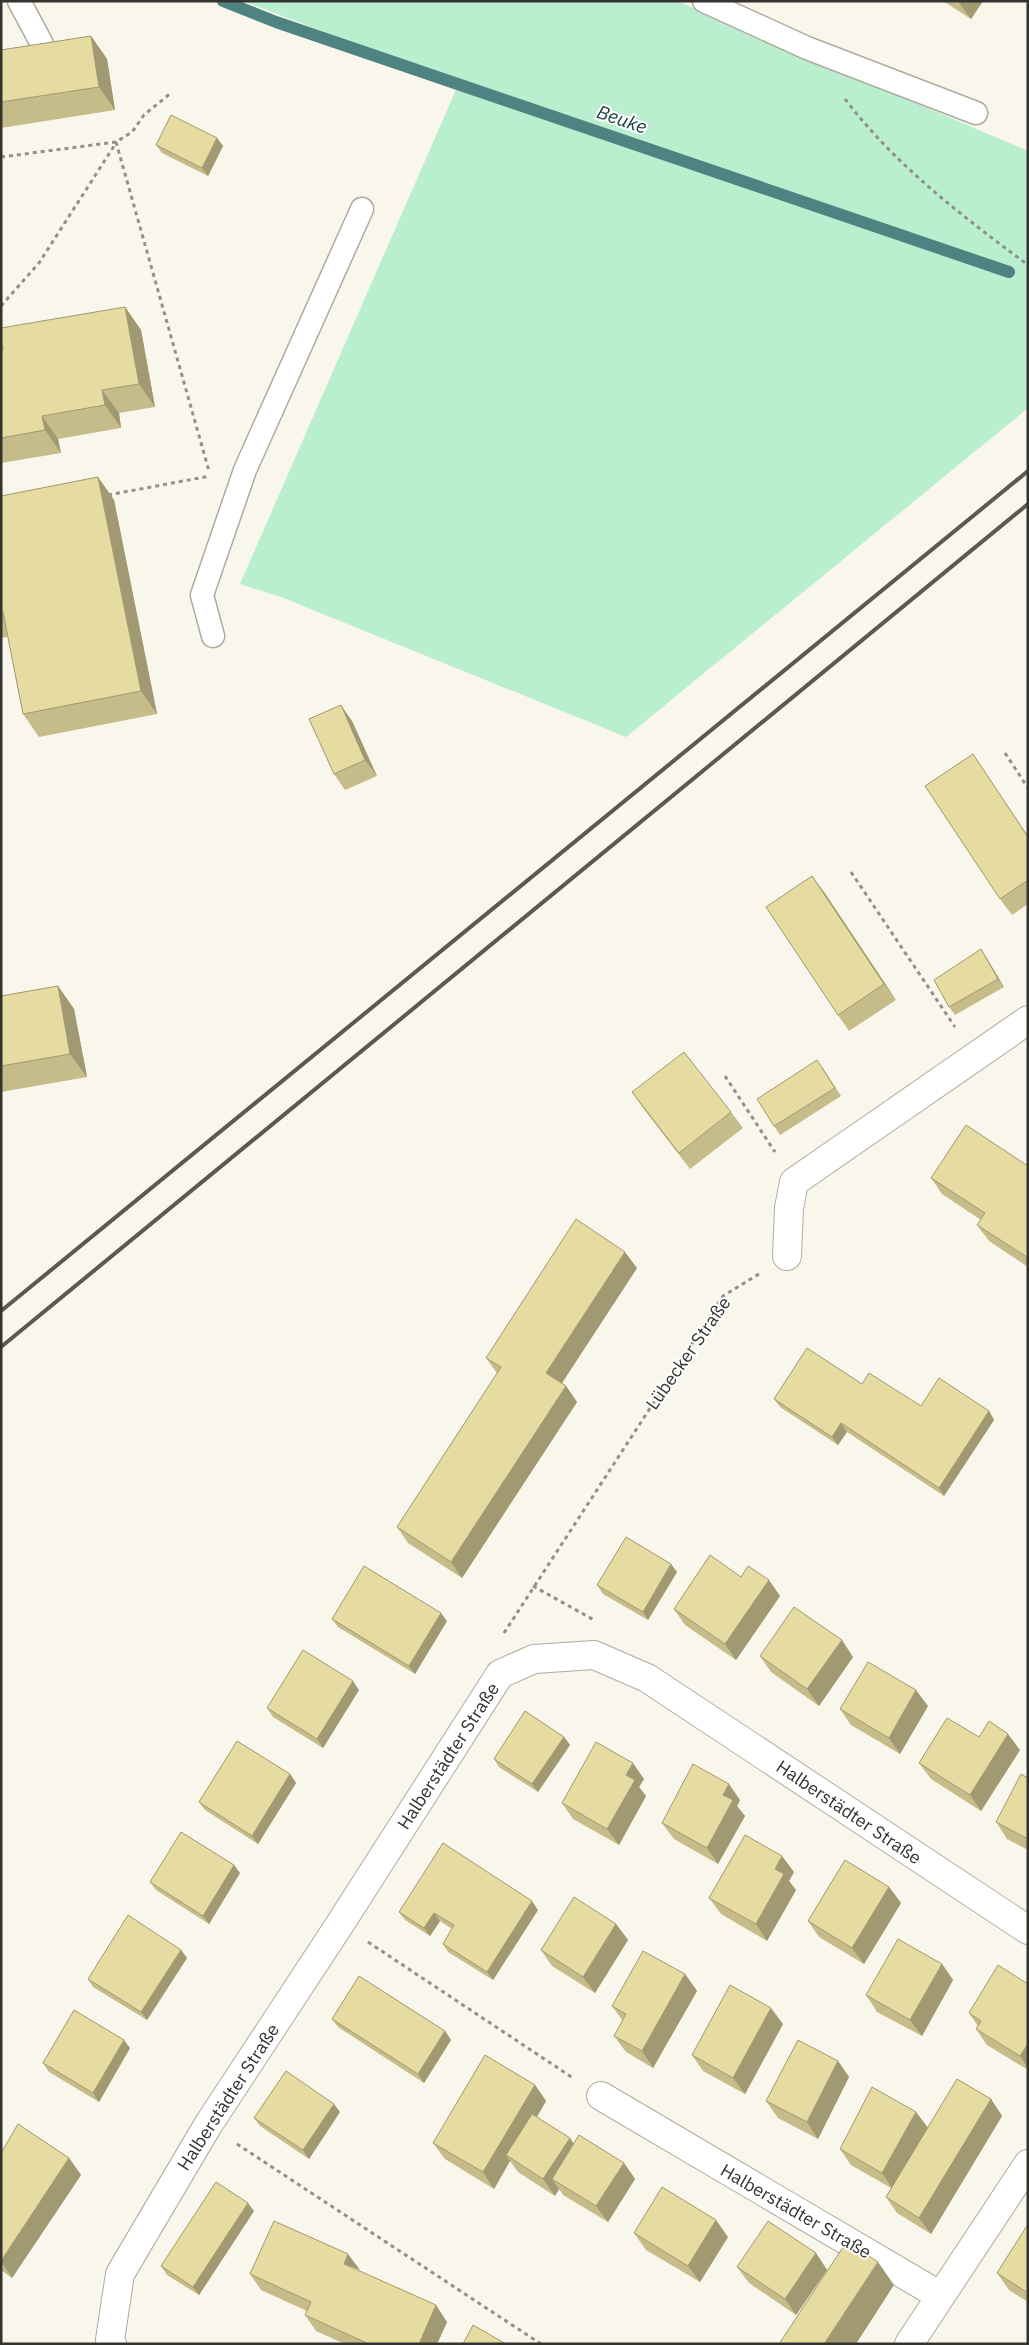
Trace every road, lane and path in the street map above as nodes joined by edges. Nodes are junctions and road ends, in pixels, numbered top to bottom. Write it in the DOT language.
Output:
graph roads {
  1 [pos="19,1"];
  2 [pos="704,1"];
  3 [pos="42,44"];
  4 [pos="172,92"];
  5 [pos="842,94"];
  6 [pos="976,113"];
  7 [pos="116,142"];
  8 [pos="1,157"];
  9 [pos="362,209"];
  10 [pos="1028,265"];
  11 [pos="1,306"];
  12 [pos="245,470"];
  13 [pos="211,476"];
  14 [pos="106,495"];
  15 [pos="213,636"];
  16 [pos="1005,753"];
  17 [pos="1028,788"];
  18 [pos="851,872"];
  19 [pos="1028,1020"];
  20 [pos="975,1056"];
  21 [pos="725,1076"];
  22 [pos="794,1182"];
  23 [pos="787,1256"];
  24 [pos="500,1674"];
  25 [pos="340,1924"];
  26 [pos="1028,1930"];
  27 [pos="601,2096"];
  28 [pos="208,2125"];
  29 [pos="1028,2164"];
  30 [pos="939,2295"];
  31 [pos="111,2342"];
  32 [pos="541,2344"];
  33 [pos="909,2344"];
  1 -- 3 [label="lane"];
  2 -- 6 [label="lane"];
  4 -- 7 [label="path"];
  5 -- 10 [label="path"];
  7 -- 8 [label="path"];
  7 -- 11 [label="path"];
  7 -- 13 [label="path"];
  9 -- 12 [label="lane"];
  12 -- 13 [label="path"];
  12 -- 15 [label="lane"];
  13 -- 14 [label="path"];
  16 -- 17 [label="path"];
  18 -- 20 [label="path"];
  19 -- 20 [label="street"];
  20 -- 22 [label="street"];
  21 -- 22 [label="path"];
  22 -- 23 [label="street"];
  23 -- 24 [label="path, Lübecker Straße"];
  24 -- 25 [label="street, Halberstädter Straße"];
  24 -- 26 [label="street, Halberstädter Straße"];
  25 -- 27 [label="path"];
  25 -- 28 [label="street, Halberstädter Straße"];
  27 -- 30 [label="street, Halberstädter Straße"];
  28 -- 31 [label="street, Halberstädter Straße"];
  28 -- 32 [label="path"];
  29 -- 30 [label="street"];
  30 -- 33 [label="street"];
}
